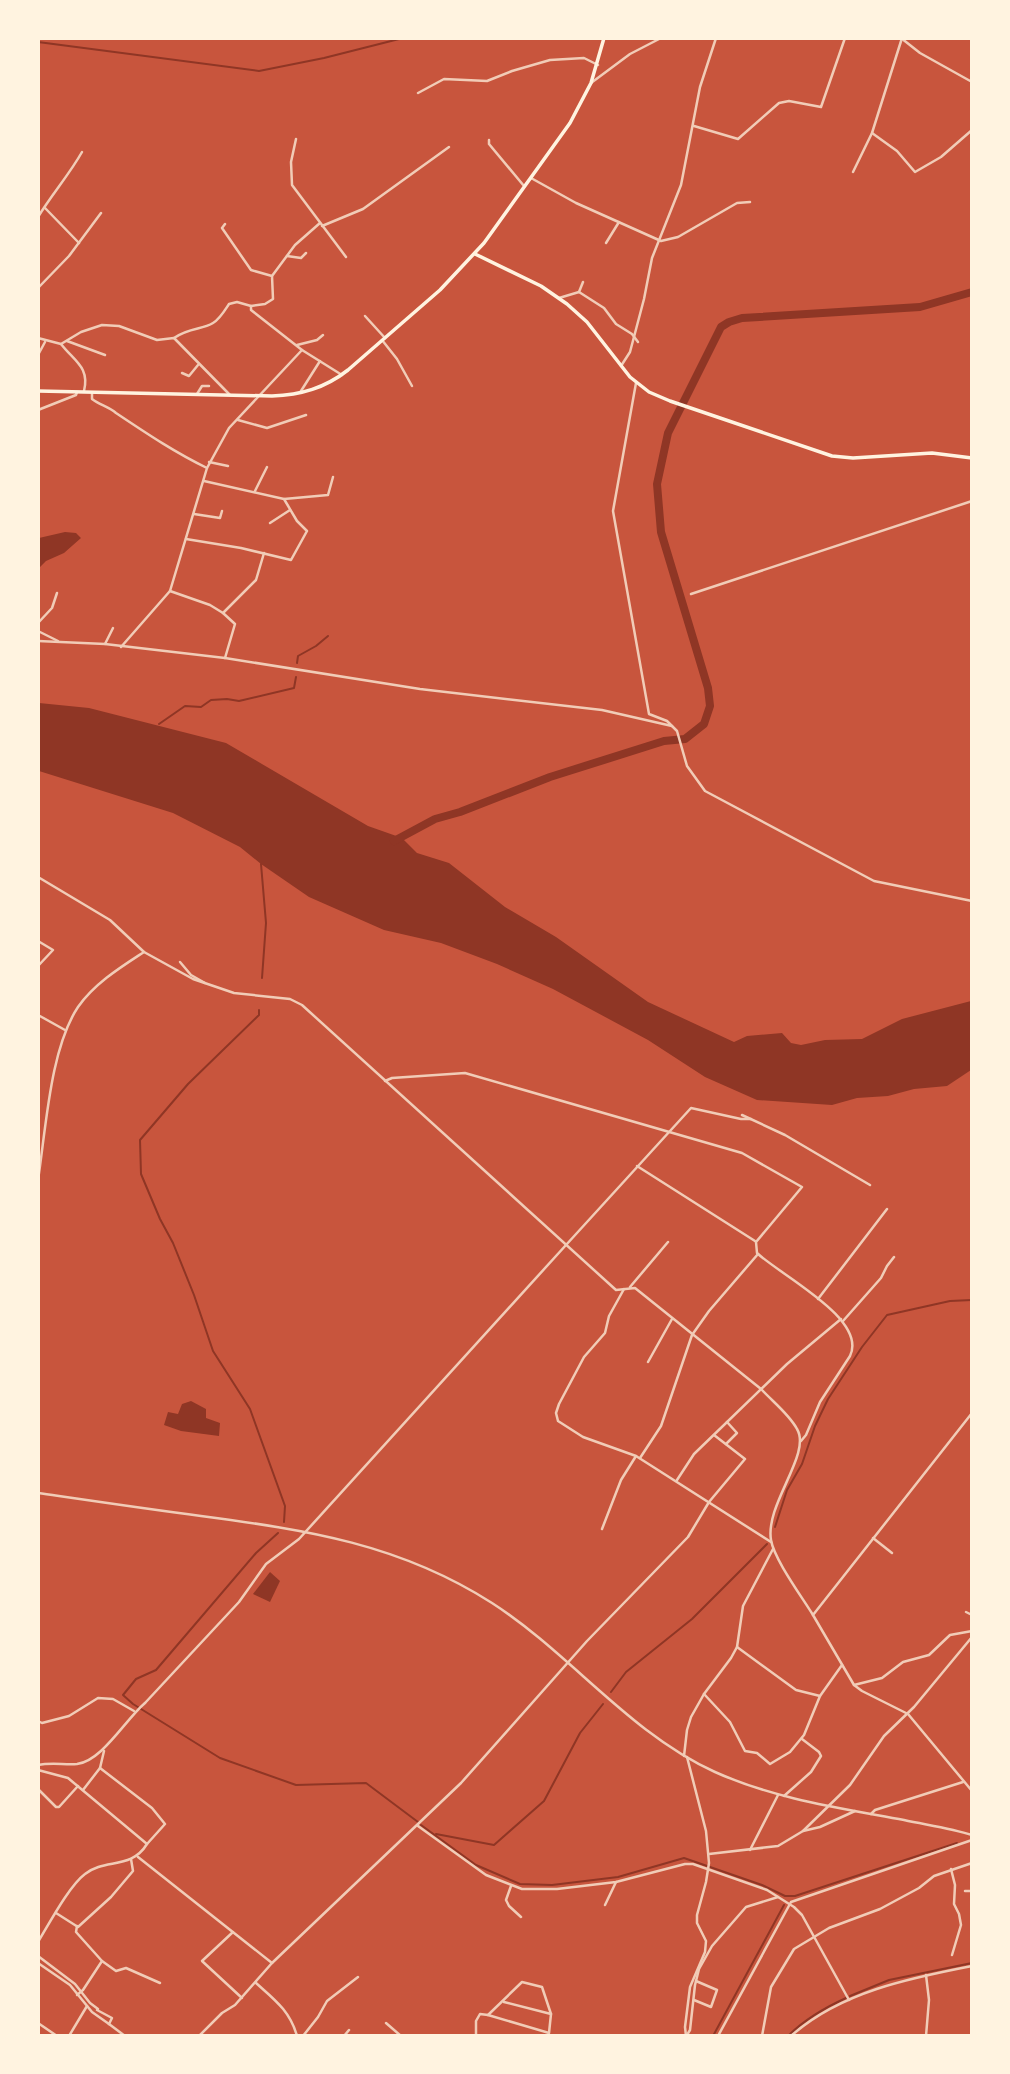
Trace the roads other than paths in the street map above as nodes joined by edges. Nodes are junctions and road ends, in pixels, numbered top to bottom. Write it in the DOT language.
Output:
graph roads {
  1 [pos="604,38"];
  2 [pos="662,38"];
  3 [pos="716,38"];
  4 [pos="845,38"];
  5 [pos="901,39"];
  6 [pos="598,65"];
  7 [pos="971,82"];
  8 [pos="591,83"];
  9 [pos="418,93"];
  10 [pos="694,126"];
  11 [pos="971,130"];
  12 [pos="872,133"];
  13 [pos="296,139"];
  14 [pos="489,139"];
  15 [pos="449,147"];
  16 [pos="82,152"];
  17 [pos="853,172"];
  18 [pos="531,178"];
  19 [pos="525,187"];
  20 [pos="750,202"];
  21 [pos="44,207"];
  22 [pos="101,213"];
  23 [pos="38,217"];
  24 [pos="619,222"];
  25 [pos="225,224"];
  26 [pos="321,224"];
  27 [pos="658,241"];
  28 [pos="79,243"];
  29 [pos="606,243"];
  30 [pos="306,253"];
  31 [pos="475,254"];
  32 [pos="287,256"];
  33 [pos="346,257"];
  34 [pos="272,276"];
  35 [pos="583,282"];
  36 [pos="38,288"];
  37 [pos="579,292"];
  38 [pos="559,298"];
  39 [pos="251,306"];
  40 [pos="365,316"];
  41 [pos="323,335"];
  42 [pos="634,337"];
  43 [pos="38,338"];
  44 [pos="174,338"];
  45 [pos="383,339"];
  46 [pos="46,341"];
  47 [pos="67,341"];
  48 [pos="638,342"];
  49 [pos="61,344"];
  50 [pos="297,345"];
  51 [pos="302,350"];
  52 [pos="38,355"];
  53 [pos="105,355"];
  54 [pos="320,361"];
  55 [pos="198,365"];
  56 [pos="620,366"];
  57 [pos="182,373"];
  58 [pos="342,375"];
  59 [pos="636,383"];
  60 [pos="209,386"];
  61 [pos="412,386"];
  62 [pos="38,391"];
  63 [pos="77,392"];
  64 [pos="83,392"];
  65 [pos="92,392"];
  66 [pos="300,393"];
  67 [pos="197,394"];
  68 [pos="230,395"];
  69 [pos="258,396"];
  70 [pos="38,410"];
  71 [pos="306,415"];
  72 [pos="238,419"];
  73 [pos="971,458"];
  74 [pos="209,462"];
  75 [pos="228,466"];
  76 [pos="267,467"];
  77 [pos="207,468"];
  78 [pos="333,477"];
  79 [pos="204,481"];
  80 [pos="254,491"];
  81 [pos="284,499"];
  82 [pos="971,500"];
  83 [pos="290,510"];
  84 [pos="222,511"];
  85 [pos="194,514"];
  86 [pos="270,523"];
  87 [pos="186,539"];
  88 [pos="264,553"];
  89 [pos="170,591"];
  90 [pos="57,593"];
  91 [pos="691,594"];
  92 [pos="223,612"];
  93 [pos="38,623"];
  94 [pos="113,628"];
  95 [pos="38,631"];
  96 [pos="38,641"];
  97 [pos="61,642"];
  98 [pos="105,644"];
  99 [pos="121,647"];
  100 [pos="225,658"];
  101 [pos="672,726"];
  102 [pos="38,877"];
  103 [pos="971,901"];
  104 [pos="38,941"];
  105 [pos="144,952"];
  106 [pos="180,962"];
  107 [pos="38,966"];
  108 [pos="211,986"];
  109 [pos="38,1015"];
  110 [pos="65,1030"];
  111 [pos="384,1081"];
  112 [pos="742,1115"];
  113 [pos="751,1119"];
  114 [pos="668,1132"];
  115 [pos="637,1166"];
  116 [pos="38,1180"];
  117 [pos="870,1185"];
  118 [pos="887,1209"];
  119 [pos="668,1242"];
  120 [pos="756,1242"];
  121 [pos="566,1245"];
  122 [pos="758,1254"];
  123 [pos="894,1257"];
  124 [pos="630,1287"];
  125 [pos="624,1289"];
  126 [pos="818,1299"];
  127 [pos="672,1319"];
  128 [pos="842,1320"];
  129 [pos="692,1335"];
  130 [pos="648,1362"];
  131 [pos="761,1389"];
  132 [pos="971,1413"];
  133 [pos="727,1422"];
  134 [pos="714,1435"];
  135 [pos="801,1441"];
  136 [pos="726,1444"];
  137 [pos="638,1457"];
  138 [pos="677,1481"];
  139 [pos="38,1493"];
  140 [pos="709,1502"];
  141 [pos="603,1529"];
  142 [pos="306,1531"];
  143 [pos="873,1538"];
  144 [pos="771,1542"];
  145 [pos="773,1549"];
  146 [pos="892,1553"];
  147 [pos="966,1612"];
  148 [pos="813,1615"];
  149 [pos="971,1615"];
  150 [pos="971,1630"];
  151 [pos="971,1637"];
  152 [pos="737,1647"];
  153 [pos="568,1662"];
  154 [pos="842,1665"];
  155 [pos="854,1685"];
  156 [pos="704,1693"];
  157 [pos="820,1696"];
  158 [pos="138,1709"];
  159 [pos="908,1714"];
  160 [pos="38,1721"];
  161 [pos="802,1739"];
  162 [pos="104,1749"];
  163 [pos="685,1757"];
  164 [pos="38,1767"];
  165 [pos="100,1768"];
  166 [pos="964,1782"];
  167 [pos="78,1786"];
  168 [pos="38,1789"];
  169 [pos="83,1790"];
  170 [pos="971,1791"];
  171 [pos="778,1795"];
  172 [pos="784,1796"];
  173 [pos="830,1806"];
  174 [pos="855,1811"];
  175 [pos="871,1814"];
  176 [pos="418,1826"];
  177 [pos="803,1831"];
  178 [pos="971,1838"];
  179 [pos="147,1844"];
  180 [pos="750,1850"];
  181 [pos="709,1854"];
  182 [pos="138,1857"];
  183 [pos="131,1859"];
  184 [pos="971,1863"];
  185 [pos="951,1869"];
  186 [pos="708,1870"];
  187 [pos="616,1882"];
  188 [pos="512,1885"];
  189 [pos="965,1891"];
  190 [pos="971,1891"];
  191 [pos="778,1897"];
  192 [pos="789,1904"];
  193 [pos="605,1905"];
  194 [pos="56,1913"];
  195 [pos="522,1917"];
  196 [pos="78,1926"];
  197 [pos="233,1932"];
  198 [pos="815,1935"];
  199 [pos="38,1942"];
  200 [pos="952,1955"];
  201 [pos="38,1956"];
  202 [pos="102,1961"];
  203 [pos="38,1963"];
  204 [pos="272,1964"];
  205 [pos="971,1966"];
  206 [pos="57,1969"];
  207 [pos="54,1973"];
  208 [pos="926,1975"];
  209 [pos="358,1977"];
  210 [pos="696,1981"];
  211 [pos="71,1983"];
  212 [pos="160,1983"];
  213 [pos="256,1983"];
  214 [pos="82,1991"];
  215 [pos="77,1995"];
  216 [pos="242,1998"];
  217 [pos="693,1999"];
  218 [pos="849,2000"];
  219 [pos="504,2001"];
  220 [pos="87,2006"];
  221 [pos="98,2009"];
  222 [pos="94,2014"];
  223 [pos="551,2014"];
  224 [pos="488,2015"];
  225 [pos="38,2023"];
  226 [pos="386,2023"];
  227 [pos="110,2024"];
  228 [pos="349,2030"];
  229 [pos="57,2035"];
  230 [pos="69,2035"];
  231 [pos="125,2035"];
  232 [pos="199,2035"];
  233 [pos="297,2035"];
  234 [pos="303,2035"];
  235 [pos="344,2035"];
  236 [pos="401,2035"];
  237 [pos="477,2035"];
  238 [pos="686,2035"];
  239 [pos="718,2035"];
  240 [pos="762,2035"];
  241 [pos="791,2035"];
  242 [pos="926,2035"];
  1 -- 6 [label="main road"];
  2 -- 8 [label="street"];
  3 -- 10 [label="street"];
  4 -- 10 [label="street"];
  5 -- 7 [label="street"];
  5 -- 12 [label="street"];
  6 -- 8 [label="main road"];
  6 -- 9 [label="street"];
  8 -- 18 [label="main road"];
  10 -- 27 [label="street"];
  11 -- 12 [label="street"];
  12 -- 17 [label="street"];
  13 -- 26 [label="street"];
  14 -- 19 [label="street"];
  15 -- 26 [label="street"];
  16 -- 21 [label="street"];
  18 -- 19 [label="main road"];
  18 -- 24 [label="street"];
  19 -- 31 [label="main road"];
  20 -- 27 [label="street"];
  21 -- 23 [label="street"];
  21 -- 28 [label="street"];
  22 -- 28 [label="street"];
  24 -- 27 [label="street"];
  24 -- 29 [label="street"];
  25 -- 34 [label="street"];
  26 -- 32 [label="street"];
  26 -- 33 [label="street"];
  27 -- 42 [label="street"];
  28 -- 36 [label="street"];
  30 -- 32 [label="street"];
  31 -- 38 [label="main road"];
  31 -- 45 [label="main road"];
  32 -- 34 [label="street"];
  34 -- 39 [label="street"];
  35 -- 37 [label="street"];
  37 -- 38 [label="street"];
  37 -- 42 [label="street"];
  38 -- 56 [label="main road"];
  39 -- 44 [label="street"];
  39 -- 50 [label="street"];
  40 -- 45 [label="street"];
  41 -- 50 [label="street"];
  42 -- 48 [label="street"];
  42 -- 56 [label="street"];
  43 -- 46 [label="street"];
  44 -- 47 [label="street"];
  44 -- 55 [label="street"];
  45 -- 58 [label="main road"];
  45 -- 61 [label="street"];
  46 -- 49 [label="street"];
  46 -- 52 [label="street"];
  47 -- 49 [label="street"];
  47 -- 53 [label="street"];
  49 -- 64 [label="street"];
  50 -- 51 [label="street"];
  51 -- 54 [label="street"];
  51 -- 69 [label="street"];
  54 -- 58 [label="street"];
  54 -- 66 [label="street"];
  55 -- 57 [label="street"];
  55 -- 68 [label="street"];
  56 -- 59 [label="main road"];
  58 -- 66 [label="main road"];
  59 -- 73 [label="main road"];
  59 -- 101 [label="street"];
  60 -- 67 [label="street"];
  62 -- 63 [label="main road"];
  63 -- 64 [label="main road"];
  63 -- 70 [label="street"];
  64 -- 65 [label="main road"];
  65 -- 67 [label="main road"];
  65 -- 77 [label="street"];
  66 -- 69 [label="main road"];
  67 -- 68 [label="main road"];
  68 -- 69 [label="main road"];
  69 -- 72 [label="street"];
  71 -- 72 [label="street"];
  72 -- 74 [label="street"];
  74 -- 75 [label="street"];
  74 -- 77 [label="street"];
  76 -- 80 [label="street"];
  77 -- 79 [label="street"];
  78 -- 81 [label="street"];
  79 -- 80 [label="street"];
  79 -- 85 [label="street"];
  80 -- 81 [label="street"];
  81 -- 83 [label="street"];
  82 -- 91 [label="street"];
  83 -- 86 [label="street"];
  83 -- 88 [label="street"];
  84 -- 85 [label="street"];
  85 -- 87 [label="street"];
  87 -- 88 [label="street"];
  87 -- 89 [label="street"];
  88 -- 92 [label="street"];
  89 -- 92 [label="street"];
  89 -- 99 [label="street"];
  90 -- 93 [label="street"];
  92 -- 100 [label="street"];
  94 -- 98 [label="street"];
  95 -- 97 [label="street"];
  96 -- 97 [label="street"];
  97 -- 98 [label="street"];
  98 -- 99 [label="street"];
  99 -- 100 [label="street"];
  100 -- 101 [label="street"];
  101 -- 103 [label="street"];
  102 -- 105 [label="street"];
  104 -- 107 [label="street"];
  105 -- 108 [label="street"];
  105 -- 110 [label="street"];
  106 -- 108 [label="street"];
  108 -- 111 [label="street"];
  109 -- 110 [label="street"];
  110 -- 116 [label="street"];
  111 -- 114 [label="street"];
  111 -- 121 [label="street"];
  112 -- 113 [label="street"];
  113 -- 114 [label="street"];
  113 -- 117 [label="street"];
  114 -- 115 [label="street"];
  114 -- 120 [label="street"];
  115 -- 120 [label="street"];
  115 -- 121 [label="street"];
  118 -- 126 [label="street"];
  119 -- 124 [label="street"];
  120 -- 122 [label="street"];
  121 -- 125 [label="street"];
  121 -- 142 [label="street"];
  122 -- 126 [label="street"];
  122 -- 129 [label="street"];
  123 -- 128 [label="street"];
  124 -- 125 [label="street"];
  124 -- 127 [label="street"];
  125 -- 137 [label="street"];
  126 -- 128 [label="street"];
  127 -- 129 [label="street"];
  127 -- 130 [label="street"];
  128 -- 131 [label="street"];
  128 -- 135 [label="street"];
  129 -- 131 [label="street"];
  129 -- 137 [label="street"];
  131 -- 133 [label="street"];
  131 -- 135 [label="street"];
  132 -- 143 [label="street"];
  133 -- 134 [label="street"];
  133 -- 136 [label="street"];
  134 -- 136 [label="street"];
  134 -- 138 [label="street"];
  135 -- 144 [label="street"];
  136 -- 140 [label="street"];
  137 -- 138 [label="street"];
  137 -- 141 [label="street"];
  138 -- 140 [label="street"];
  139 -- 142 [label="street"];
  140 -- 144 [label="street"];
  140 -- 153 [label="street"];
  142 -- 153 [label="street"];
  142 -- 158 [label="street"];
  143 -- 146 [label="street"];
  143 -- 148 [label="street"];
  144 -- 145 [label="street"];
  145 -- 148 [label="street"];
  145 -- 152 [label="street"];
  147 -- 149 [label="street"];
  148 -- 154 [label="street"];
  150 -- 155 [label="street"];
  151 -- 159 [label="street"];
  152 -- 156 [label="street"];
  152 -- 157 [label="street"];
  153 -- 163 [label="street"];
  153 -- 176 [label="street"];
  154 -- 155 [label="street"];
  154 -- 157 [label="street"];
  155 -- 159 [label="street"];
  156 -- 161 [label="street"];
  156 -- 163 [label="street"];
  157 -- 161 [label="street"];
  158 -- 160 [label="street"];
  158 -- 162 [label="street"];
  159 -- 166 [label="street"];
  159 -- 173 [label="street"];
  161 -- 172 [label="street"];
  162 -- 164 [label="street"];
  162 -- 165 [label="street"];
  163 -- 171 [label="street"];
  163 -- 181 [label="street"];
  164 -- 167 [label="street"];
  165 -- 169 [label="street"];
  165 -- 179 [label="street"];
  166 -- 170 [label="street"];
  166 -- 175 [label="street"];
  167 -- 168 [label="street"];
  167 -- 169 [label="street"];
  169 -- 179 [label="street"];
  171 -- 172 [label="street"];
  171 -- 180 [label="street"];
  172 -- 173 [label="street"];
  173 -- 174 [label="street"];
  173 -- 177 [label="street"];
  174 -- 175 [label="street"];
  174 -- 177 [label="street"];
  175 -- 178 [label="street"];
  176 -- 188 [label="street"];
  176 -- 204 [label="street"];
  177 -- 180 [label="street"];
  178 -- 192 [label="street"];
  179 -- 182 [label="street"];
  180 -- 181 [label="street"];
  181 -- 186 [label="street"];
  182 -- 183 [label="street"];
  182 -- 197 [label="street"];
  183 -- 194 [label="street"];
  183 -- 196 [label="street"];
  184 -- 185 [label="street"];
  185 -- 198 [label="street"];
  185 -- 200 [label="street"];
  186 -- 187 [label="street"];
  186 -- 191 [label="street"];
  186 -- 238 [label="street"];
  187 -- 188 [label="street"];
  187 -- 193 [label="street"];
  188 -- 195 [label="street"];
  189 -- 190 [label="street"];
  191 -- 192 [label="street"];
  191 -- 210 [label="street"];
  192 -- 198 [label="street"];
  192 -- 239 [label="street"];
  194 -- 196 [label="street"];
  194 -- 199 [label="street"];
  196 -- 202 [label="street"];
  197 -- 204 [label="street"];
  197 -- 216 [label="street"];
  198 -- 218 [label="street"];
  198 -- 240 [label="street"];
  201 -- 206 [label="street"];
  202 -- 212 [label="street"];
  202 -- 214 [label="street"];
  203 -- 207 [label="street"];
  204 -- 213 [label="street"];
  205 -- 208 [label="street"];
  206 -- 207 [label="street"];
  206 -- 211 [label="street"];
  207 -- 211 [label="street"];
  208 -- 218 [label="street"];
  208 -- 242 [label="street"];
  209 -- 234 [label="street"];
  210 -- 217 [label="street"];
  210 -- 217 [label="street"];
  211 -- 214 [label="street"];
  211 -- 215 [label="street"];
  213 -- 216 [label="street"];
  213 -- 233 [label="street"];
  214 -- 215 [label="street"];
  214 -- 221 [label="street"];
  215 -- 220 [label="street"];
  216 -- 232 [label="street"];
  217 -- 238 [label="street"];
  218 -- 241 [label="street"];
  219 -- 223 [label="street"];
  219 -- 223 [label="street"];
  219 -- 224 [label="street"];
  220 -- 222 [label="street"];
  220 -- 230 [label="street"];
  221 -- 222 [label="street"];
  221 -- 227 [label="street"];
  222 -- 227 [label="street"];
  223 -- 224 [label="street"];
  224 -- 237 [label="street"];
  225 -- 229 [label="street"];
  226 -- 236 [label="street"];
  227 -- 231 [label="street"];
  228 -- 235 [label="street"];
}
